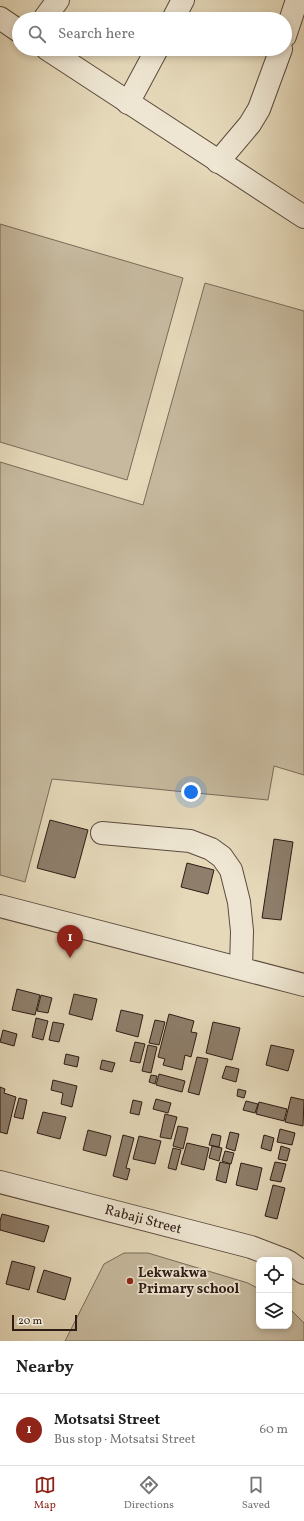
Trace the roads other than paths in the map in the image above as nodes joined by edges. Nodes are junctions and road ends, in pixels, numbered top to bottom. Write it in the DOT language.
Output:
graph roads {
  1 [pos="58,0"];
  2 [pos="183,0"];
  3 [pos="297,0"];
  4 [pos="49,12"];
  5 [pos="177,12"];
  6 [pos="292,15"];
  7 [pos="0,18"];
  8 [pos="12,26"];
  9 [pos="58,56"];
  10 [pos="153,56"];
  11 [pos="279,56"];
  12 [pos="128,103"];
  13 [pos="218,162"];
  14 [pos="304,217"];
  15 [pos="102,833"];
  16 [pos="0,906"];
  17 [pos="241,968"];
  18 [pos="304,985"];
  19 [pos="0,1182"];
  20 [pos="277,1257"];
  21 [pos="292,1264"];
  22 [pos="304,1274"];
  1 -- 4 [label="street"];
  2 -- 5 [label="street"];
  3 -- 6 [label="street"];
  7 -- 8 [label="street"];
  9 -- 12 [label="street"];
  10 -- 12 [label="street"];
  11 -- 13 [label="street"];
  12 -- 13 [label="street"];
  13 -- 14 [label="street"];
  15 -- 17 [label="street"];
  16 -- 17 [label="street"];
  17 -- 18 [label="street"];
  19 -- 20 [label="street, Rabaji Street"];
  21 -- 22 [label="street"];
}
